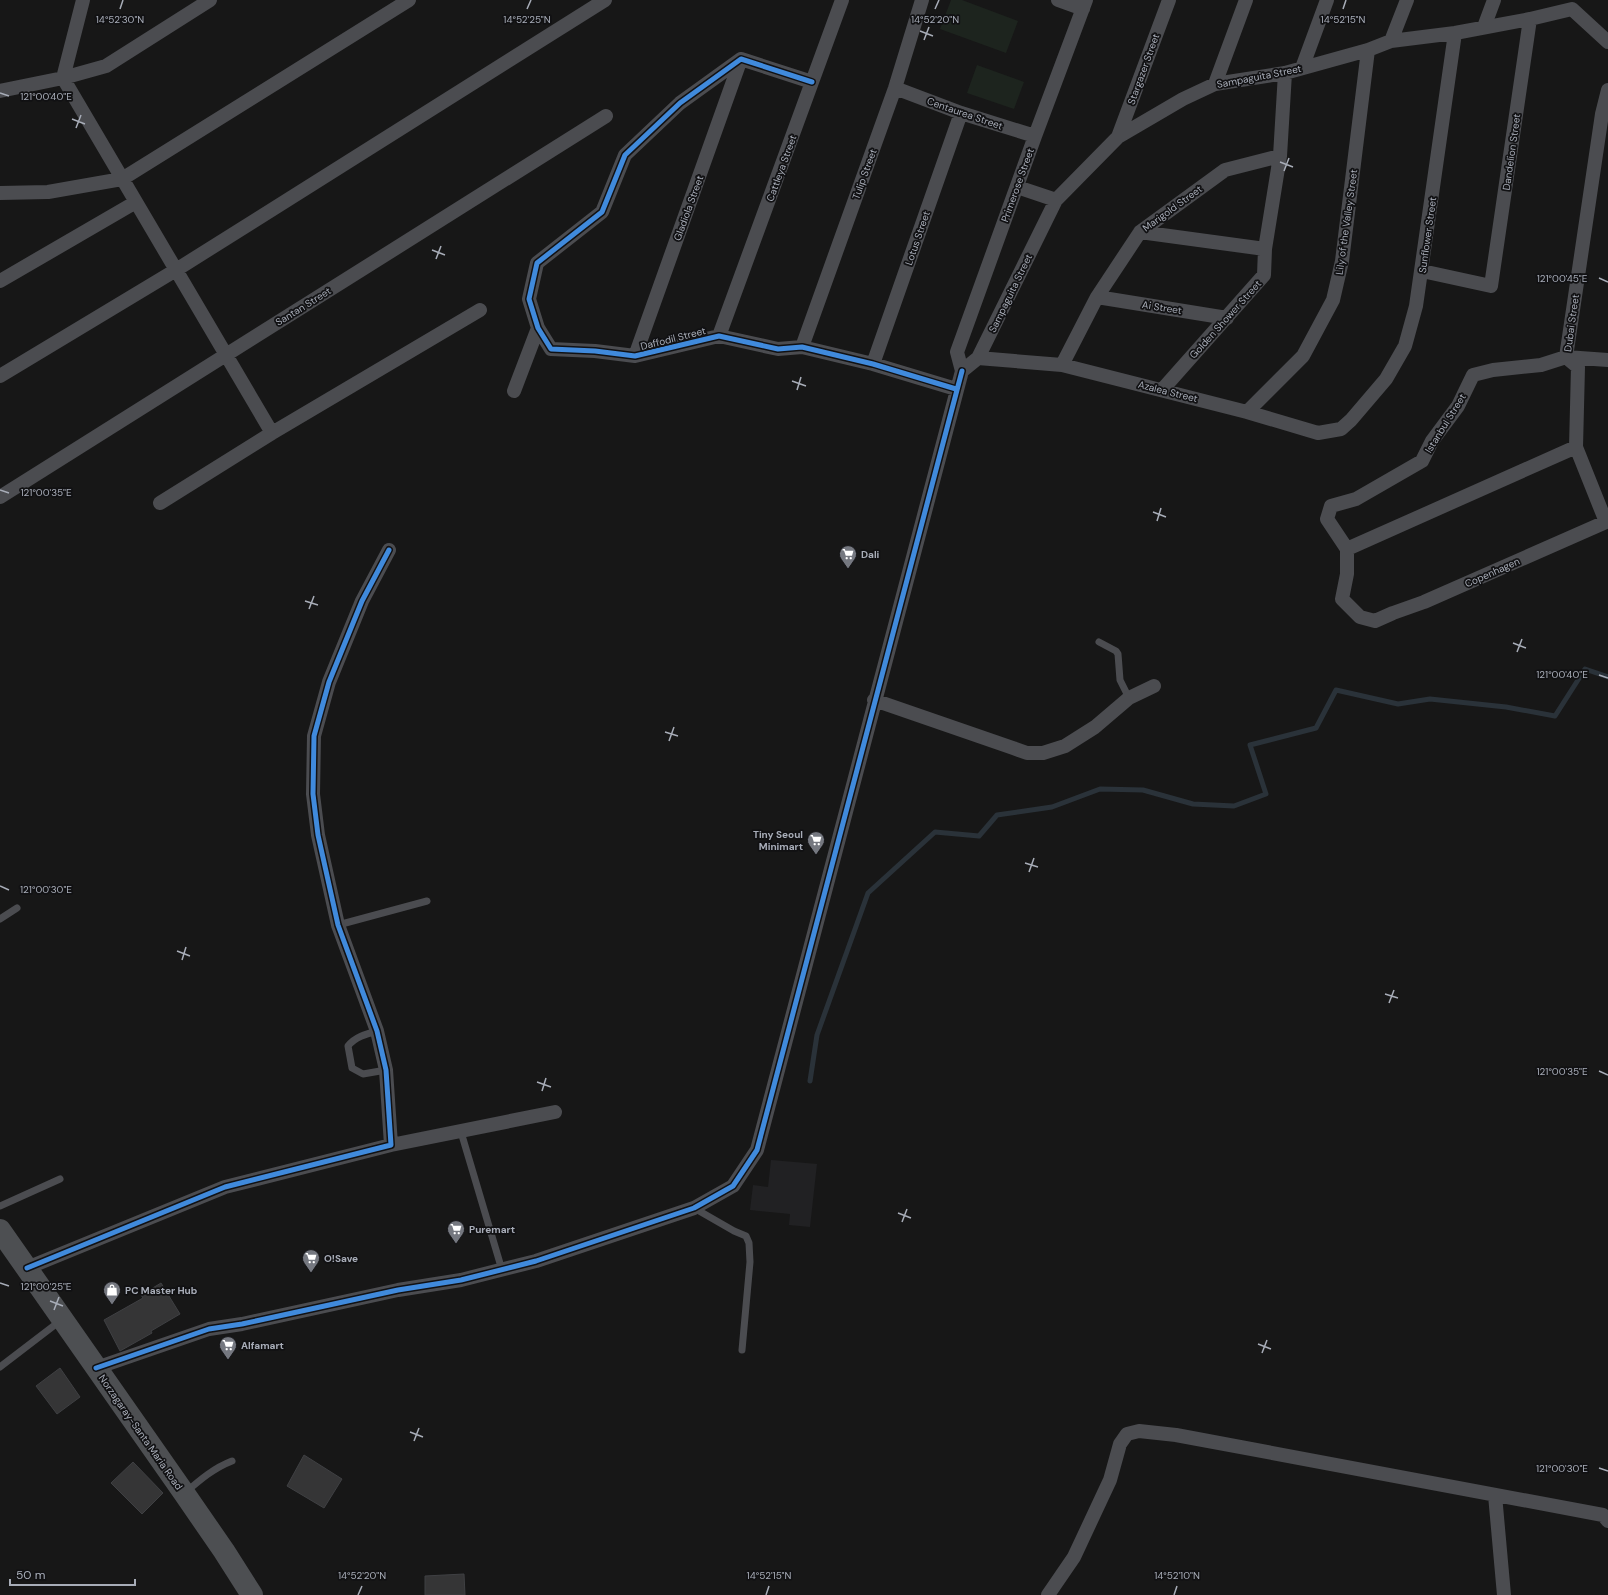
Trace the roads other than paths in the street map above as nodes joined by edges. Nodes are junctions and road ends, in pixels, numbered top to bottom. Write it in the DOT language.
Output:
graph roads {
  1 [pos="83,0"];
  2 [pos="210,0"];
  3 [pos="409,0"];
  4 [pos="605,0"];
  5 [pos="842,0"];
  6 [pos="922,0"];
  7 [pos="1058,0"];
  8 [pos="1169,0"];
  9 [pos="1246,0"];
  10 [pos="1327,0"];
  11 [pos="1407,0"];
  12 [pos="1494,0"];
  13 [pos="1085,4"];
  14 [pos="1574,4"];
  15 [pos="1530,19"];
  16 [pos="1484,27"];
  17 [pos="1455,33"];
  18 [pos="1391,41"];
  19 [pos="1608,42"];
  20 [pos="1368,50"];
  21 [pos="741,59"];
  22 [pos="1302,68"];
  23 [pos="1286,72"];
  24 [pos="63,78"];
  25 [pos="812,82"];
  26 [pos="1214,84"];
  27 [pos="895,88"];
  28 [pos="1608,90"];
  29 [pos="0,92"];
  30 [pos="961,113"];
  31 [pos="606,116"];
  32 [pos="1605,116"];
  33 [pos="1035,136"];
  34 [pos="1118,138"];
  35 [pos="1280,156"];
  36 [pos="122,179"];
  37 [pos="1017,187"];
  38 [pos="0,193"];
  39 [pos="1056,200"];
  40 [pos="136,202"];
  41 [pos="1140,232"];
  42 [pos="1265,249"];
  43 [pos="176,270"];
  44 [pos="1422,271"];
  45 [pos="0,281"];
  46 [pos="1097,297"];
  47 [pos="480,310"];
  48 [pos="1227,318"];
  49 [pos="538,328"];
  50 [pos="719,336"];
  51 [pos="802,347"];
  52 [pos="226,354"];
  53 [pos="635,356"];
  54 [pos="1566,357"];
  55 [pos="978,358"];
  56 [pos="1608,360"];
  57 [pos="873,364"];
  58 [pos="1062,365"];
  59 [pos="962,371"];
  60 [pos="0,376"];
  61 [pos="956,389"];
  62 [pos="1162,390"];
  63 [pos="514,391"];
  64 [pos="1247,412"];
  65 [pos="1351,420"];
  66 [pos="272,433"];
  67 [pos="1576,447"];
  68 [pos="0,497"];
  69 [pos="160,503"];
  70 [pos="1607,521"];
  71 [pos="1347,549"];
  72 [pos="388,550"];
  73 [pos="1099,642"];
  74 [pos="1154,686"];
  75 [pos="1129,698"];
  76 [pos="874,700"];
  77 [pos="427,901"];
  78 [pos="17,908"];
  79 [pos="0,919"];
  80 [pos="338,925"];
  81 [pos="377,1031"];
  82 [pos="386,1070"];
  83 [pos="556,1112"];
  84 [pos="461,1132"];
  85 [pos="391,1144"];
  86 [pos="60,1179"];
  87 [pos="0,1206"];
  88 [pos="694,1208"];
  89 [pos="0,1230"];
  90 [pos="27,1268"];
  91 [pos="502,1270"];
  92 [pos="63,1319"];
  93 [pos="742,1350"];
  94 [pos="0,1367"];
  95 [pos="96,1368"];
  96 [pos="232,1461"];
  97 [pos="184,1493"];
  98 [pos="1495,1495"];
  99 [pos="1608,1521"];
  100 [pos="252,1595"];
  101 [pos="1048,1595"];
  102 [pos="1504,1595"];
  1 -- 24 [label="street"];
  2 -- 24 [label="street"];
  3 -- 36 [label="street"];
  4 -- 43 [label="street"];
  5 -- 25 [label="street, Cattleya Street"];
  6 -- 27 [label="street, Tulip Street"];
  7 -- 13 [label="street"];
  8 -- 34 [label="street, Stargazer Street"];
  9 -- 26 [label="street"];
  10 -- 22 [label="street"];
  11 -- 18 [label="street"];
  12 -- 16 [label="street"];
  13 -- 33 [label="street, Primerose Street"];
  14 -- 15 [label="street, Sampaguita Street"];
  14 -- 19 [label="street, Sampaguita Street"];
  15 -- 16 [label="street, Sampaguita Street"];
  15 -- 44 [label="street, Dandelion Street"];
  16 -- 17 [label="street, Sampaguita Street"];
  17 -- 18 [label="street, Sampaguita Street"];
  17 -- 44 [label="street, Sunflower Street"];
  18 -- 20 [label="street, Sampaguita Street"];
  20 -- 22 [label="street, Sampaguita Street"];
  20 -- 64 [label="street, Lily of the Valley Street"];
  21 -- 25 [label="street"];
  21 -- 49 [label="street, Daffodil Street"];
  21 -- 53 [label="street, Gladiola Street"];
  22 -- 23 [label="street, Sampaguita Street"];
  23 -- 26 [label="street, Sampaguita Street"];
  23 -- 35 [label="street, Golden Shower Street"];
  24 -- 29 [label="street"];
  24 -- 36 [label="street"];
  25 -- 50 [label="street, Cattleya Street"];
  26 -- 34 [label="street, Sampaguita Street"];
  27 -- 30 [label="street, Centaurea Street"];
  27 -- 51 [label="street, Tulip Street"];
  28 -- 32 [label="street, Dubai Street"];
  30 -- 33 [label="street, Centaurea Street"];
  30 -- 57 [label="street, Lotus Street"];
  31 -- 52 [label="street, Santan Street"];
  32 -- 54 [label="street, Dubai Street"];
  33 -- 37 [label="street, Primerose Street"];
  34 -- 39 [label="street, Sampaguita Street"];
  35 -- 41 [label="street, Marigold Street"];
  35 -- 42 [label="street, Golden Shower Street"];
  36 -- 38 [label="street"];
  36 -- 40 [label="street"];
  37 -- 39 [label="street"];
  37 -- 59 [label="street, Primerose Street"];
  39 -- 55 [label="street, Sampaguita Street"];
  40 -- 43 [label="street"];
  40 -- 45 [label="street"];
  41 -- 42 [label="street"];
  41 -- 46 [label="street, Marigold Street"];
  42 -- 48 [label="street, Golden Shower Street"];
  43 -- 52 [label="street"];
  43 -- 60 [label="street"];
  44 -- 65 [label="street, Sunflower Street"];
  46 -- 48 [label="street, Ai Street"];
  46 -- 58 [label="street, Marigold Street"];
  47 -- 66 [label="street"];
  48 -- 62 [label="street, Golden Shower Street"];
  49 -- 53 [label="street, Daffodil Street"];
  49 -- 63 [label="street"];
  50 -- 51 [label="street, Daffodil Street"];
  50 -- 53 [label="street, Daffodil Street"];
  51 -- 57 [label="street, Daffodil Street"];
  52 -- 66 [label="street"];
  52 -- 68 [label="street, Santan Street"];
  54 -- 56 [label="street, Istanbul Street"];
  54 -- 67 [label="street, Dubai Street"];
  54 -- 71 [label="street, Istanbul Street"];
  55 -- 58 [label="street, Azalea Street"];
  55 -- 59 [label="street, Sampaguita Street"];
  57 -- 61 [label="street, Daffodil Street"];
  58 -- 62 [label="street, Azalea Street"];
  59 -- 61 [label="street"];
  61 -- 76 [label="street"];
  62 -- 64 [label="street, Azalea Street"];
  64 -- 65 [label="street, Azalea Street"];
  66 -- 69 [label="street"];
  67 -- 70 [label="street, Dubai Street"];
  67 -- 71 [label="street"];
  70 -- 71 [label="street, Copenhagen"];
  72 -- 80 [label="street"];
  73 -- 75 [label="lane"];
  74 -- 75 [label="street"];
  75 -- 76 [label="street"];
  76 -- 88 [label="street"];
  77 -- 80 [label="lane"];
  78 -- 79 [label="lane"];
  80 -- 81 [label="street"];
  81 -- 82 [label="street"];
  81 -- 82 [label="lane"];
  82 -- 85 [label="street"];
  83 -- 84 [label="street"];
  84 -- 85 [label="street"];
  84 -- 91 [label="lane"];
  85 -- 90 [label="street"];
  86 -- 87 [label="lane"];
  88 -- 91 [label="street"];
  88 -- 93 [label="lane"];
  89 -- 90 [label="main road, Norzagaray-Santa Maria Road"];
  90 -- 92 [label="main road, Norzagaray-Santa Maria Road"];
  91 -- 95 [label="street"];
  92 -- 94 [label="lane"];
  92 -- 95 [label="main road, Norzagaray-Santa Maria Road"];
  95 -- 97 [label="main road, Norzagaray-Santa Maria Road"];
  96 -- 97 [label="lane"];
  97 -- 100 [label="main road, Norzagaray-Santa Maria Road"];
  98 -- 99 [label="street"];
  98 -- 101 [label="street"];
  98 -- 102 [label="street"];
}
